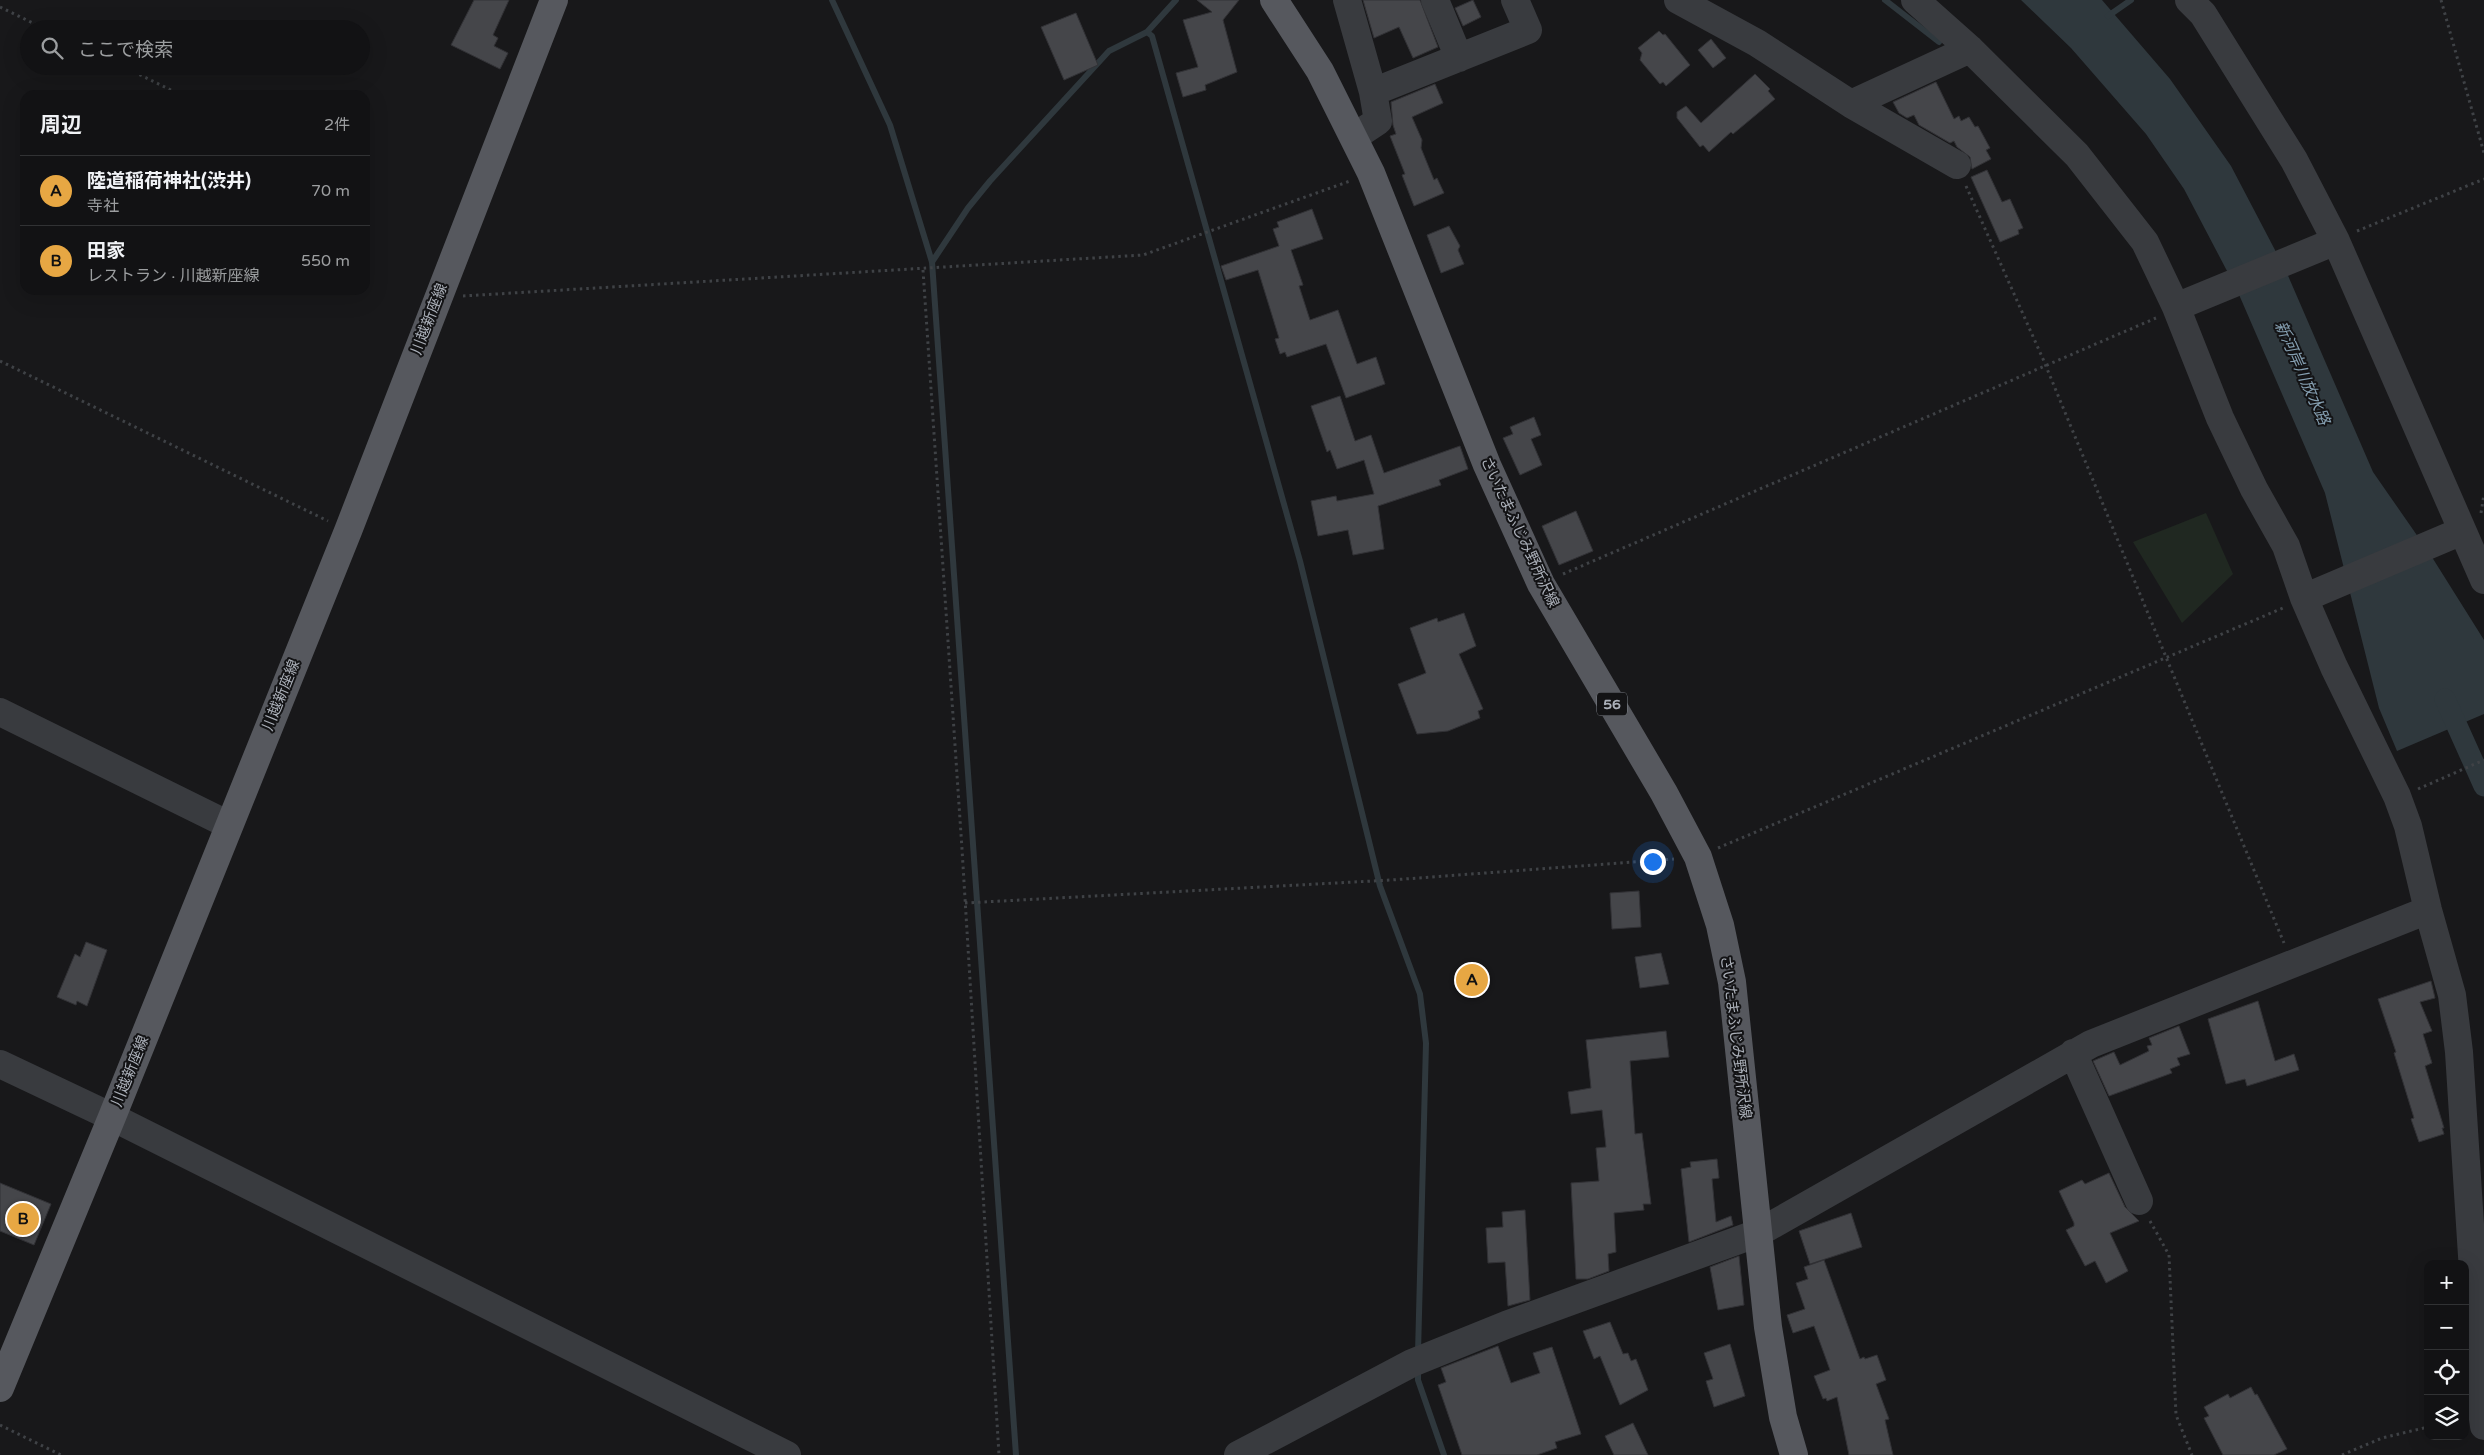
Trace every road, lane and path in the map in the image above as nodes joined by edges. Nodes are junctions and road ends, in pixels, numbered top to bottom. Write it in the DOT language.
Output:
graph roads {
  1 [pos="554,0"];
  2 [pos="1347,0"];
  3 [pos="1435,0"];
  4 [pos="1515,0"];
  5 [pos="1678,0"];
  6 [pos="1915,0"];
  7 [pos="2189,0"];
  8 [pos="2441,0"];
  9 [pos="1279,2"];
  10 [pos="0,7"];
  11 [pos="27,20"];
  12 [pos="1970,49"];
  13 [pos="1459,58"];
  14 [pos="140,75"];
  15 [pos="171,90"];
  16 [pos="1373,92"];
  17 [pos="1851,104"];
  18 [pos="1354,138"];
  19 [pos="2484,153"];
  20 [pos="1957,165"];
  21 [pos="1371,173"];
  22 [pos="2484,179"];
  23 [pos="2331,242"];
  24 [pos="922,270"];
  25 [pos="438,298"];
  26 [pos="2181,305"];
  27 [pos="0,361"];
  28 [pos="2046,366"];
  29 [pos="348,531"];
  30 [pos="2459,532"];
  31 [pos="2484,580"];
  32 [pos="1541,584"];
  33 [pos="2313,594"];
  34 [pos="2166,659"];
  35 [pos="0,712"];
  36 [pos="2484,760"];
  37 [pos="2409,793"];
  38 [pos="229,825"];
  39 [pos="1698,857"];
  40 [pos="965,904"];
  41 [pos="2428,910"];
  42 [pos="2292,964"];
  43 [pos="2073,1053"];
  44 [pos="0,1064"];
  45 [pos="112,1117"];
  46 [pos="2139,1201"];
  47 [pos="1758,1233"];
  48 [pos="0,1388"];
  49 [pos="0,1425"];
  50 [pos="2484,1426"];
  51 [pos="2424,1428"];
  52 [pos="61,1455"];
  53 [pos="787,1455"];
  54 [pos="999,1455"];
  55 [pos="1238,1455"];
  56 [pos="1794,1455"];
  57 [pos="2192,1455"];
  58 [pos="2342,1455"];
  1 -- 25 [label="main road, 川越新座線"];
  2 -- 16 [label="street"];
  3 -- 13 [label="street"];
  4 -- 13 [label="street"];
  5 -- 17 [label="street"];
  6 -- 12 [label="street"];
  7 -- 23 [label="street"];
  8 -- 19 [label="path"];
  9 -- 18 [label="main road, さいたまふじみ野所沢線 / 56"];
  10 -- 11 [label="path"];
  12 -- 17 [label="street"];
  12 -- 26 [label="street"];
  13 -- 16 [label="street"];
  14 -- 15 [label="path"];
  16 -- 18 [label="street"];
  17 -- 20 [label="street"];
  18 -- 21 [label="main road, さいたまふじみ野所沢線 / 56"];
  20 -- 28 [label="path"];
  21 -- 24 [label="path"];
  21 -- 32 [label="main road, さいたまふじみ野所沢線 / 56"];
  22 -- 23 [label="path"];
  23 -- 26 [label="street"];
  23 -- 30 [label="street"];
  24 -- 25 [label="path"];
  24 -- 40 [label="path"];
  25 -- 29 [label="main road, 川越新座線"];
  26 -- 28 [label="path"];
  26 -- 33 [label="street"];
  27 -- 29 [label="path"];
  28 -- 32 [label="path"];
  28 -- 34 [label="path"];
  29 -- 38 [label="main road, 川越新座線"];
  30 -- 31 [label="street"];
  30 -- 33 [label="street"];
  32 -- 39 [label="main road, さいたまふじみ野所沢線 / 56"];
  33 -- 34 [label="path"];
  33 -- 41 [label="street"];
  34 -- 39 [label="path"];
  34 -- 42 [label="path"];
  35 -- 38 [label="street"];
  36 -- 37 [label="path"];
  38 -- 45 [label="main road, 川越新座線"];
  39 -- 40 [label="path"];
  39 -- 47 [label="main road, さいたまふじみ野所沢線 / 56"];
  40 -- 54 [label="path"];
  41 -- 42 [label="street"];
  41 -- 50 [label="street"];
  42 -- 43 [label="street"];
  43 -- 46 [label="street"];
  43 -- 47 [label="street"];
  44 -- 45 [label="street"];
  45 -- 48 [label="main road, 川越新座線"];
  45 -- 53 [label="street"];
  46 -- 57 [label="path"];
  47 -- 55 [label="street"];
  47 -- 56 [label="main road, さいたまふじみ野所沢線 / 56"];
  49 -- 52 [label="path"];
  51 -- 58 [label="path"];
}
